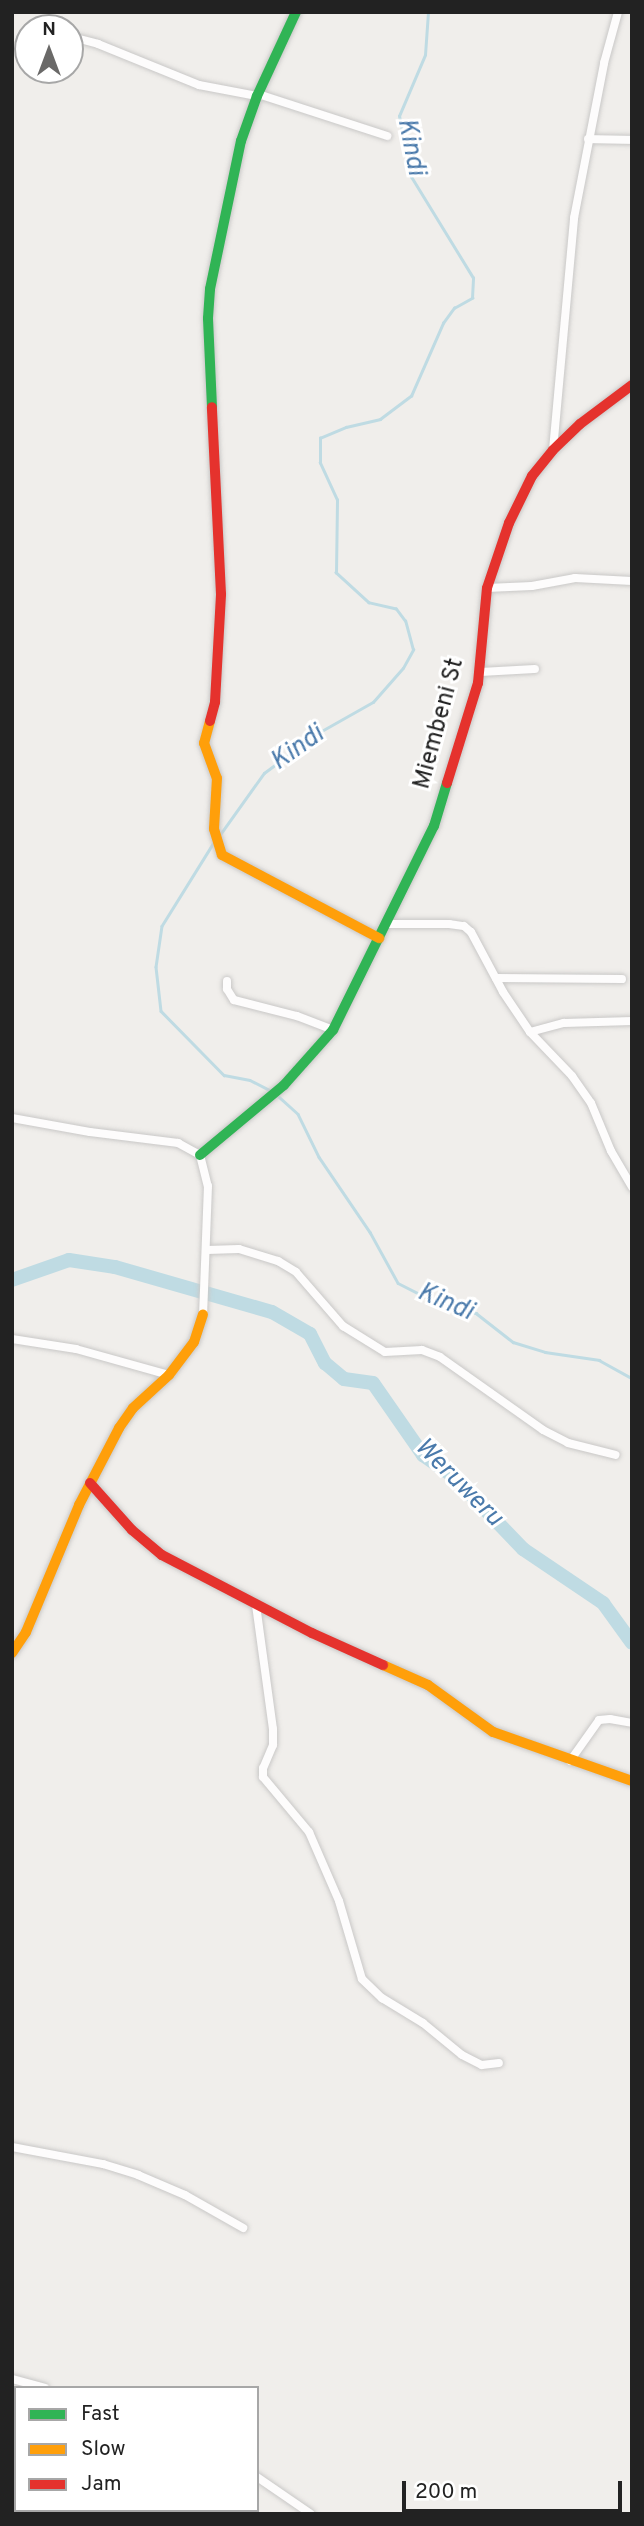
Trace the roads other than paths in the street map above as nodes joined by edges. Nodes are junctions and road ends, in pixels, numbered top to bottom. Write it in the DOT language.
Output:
graph roads {
  1 [pos="296,12"];
  2 [pos="618,12"];
  3 [pos="84,40"];
  4 [pos="257,95"];
  5 [pos="387,136"];
  6 [pos="588,139"];
  7 [pos="632,140"];
  8 [pos="632,385"];
  9 [pos="553,450"];
  10 [pos="632,582"];
  11 [pos="487,588"];
  12 [pos="535,669"];
  13 [pos="480,671"];
  14 [pos="386,924"];
  15 [pos="379,938"];
  16 [pos="496,978"];
  17 [pos="622,979"];
  18 [pos="227,981"];
  19 [pos="632,1021"];
  20 [pos="333,1030"];
  21 [pos="530,1032"];
  22 [pos="12,1118"];
  23 [pos="200,1155"];
  24 [pos="632,1187"];
  25 [pos="207,1250"];
  26 [pos="203,1314"];
  27 [pos="12,1339"];
  28 [pos="169,1375"];
  29 [pos="617,1455"];
  30 [pos="90,1483"];
  31 [pos="256,1605"];
  32 [pos="12,1653"];
  33 [pos="632,1723"];
  34 [pos="570,1761"];
  35 [pos="632,1781"];
  36 [pos="499,2063"];
  37 [pos="12,2147"];
  38 [pos="243,2228"];
  39 [pos="12,2379"];
  40 [pos="38,2386"];
  41 [pos="259,2478"];
  42 [pos="311,2514"];
  1 -- 4 [label="street"];
  2 -- 6 [label="street"];
  3 -- 4 [label="street"];
  4 -- 5 [label="street"];
  4 -- 15 [label="street"];
  6 -- 7 [label="street"];
  6 -- 9 [label="street"];
  8 -- 9 [label="street, Miembeni St"];
  9 -- 11 [label="street, Miembeni St"];
  10 -- 11 [label="street"];
  11 -- 13 [label="street, Miembeni St"];
  12 -- 13 [label="street"];
  13 -- 14 [label="street, Miembeni St"];
  14 -- 15 [label="street, Miembeni St"];
  14 -- 16 [label="street"];
  15 -- 20 [label="street, Miembeni St"];
  16 -- 17 [label="street"];
  16 -- 21 [label="street"];
  18 -- 20 [label="street"];
  19 -- 21 [label="street"];
  20 -- 23 [label="street, Miembeni St"];
  21 -- 24 [label="street"];
  22 -- 23 [label="street"];
  23 -- 25 [label="street"];
  25 -- 26 [label="street"];
  25 -- 29 [label="street"];
  26 -- 28 [label="street"];
  27 -- 28 [label="street"];
  28 -- 30 [label="street"];
  30 -- 31 [label="street"];
  30 -- 32 [label="street"];
  31 -- 34 [label="street"];
  31 -- 36 [label="street"];
  33 -- 34 [label="street"];
  34 -- 35 [label="street"];
  37 -- 38 [label="street"];
  39 -- 40 [label="street"];
  41 -- 42 [label="street"];
}
